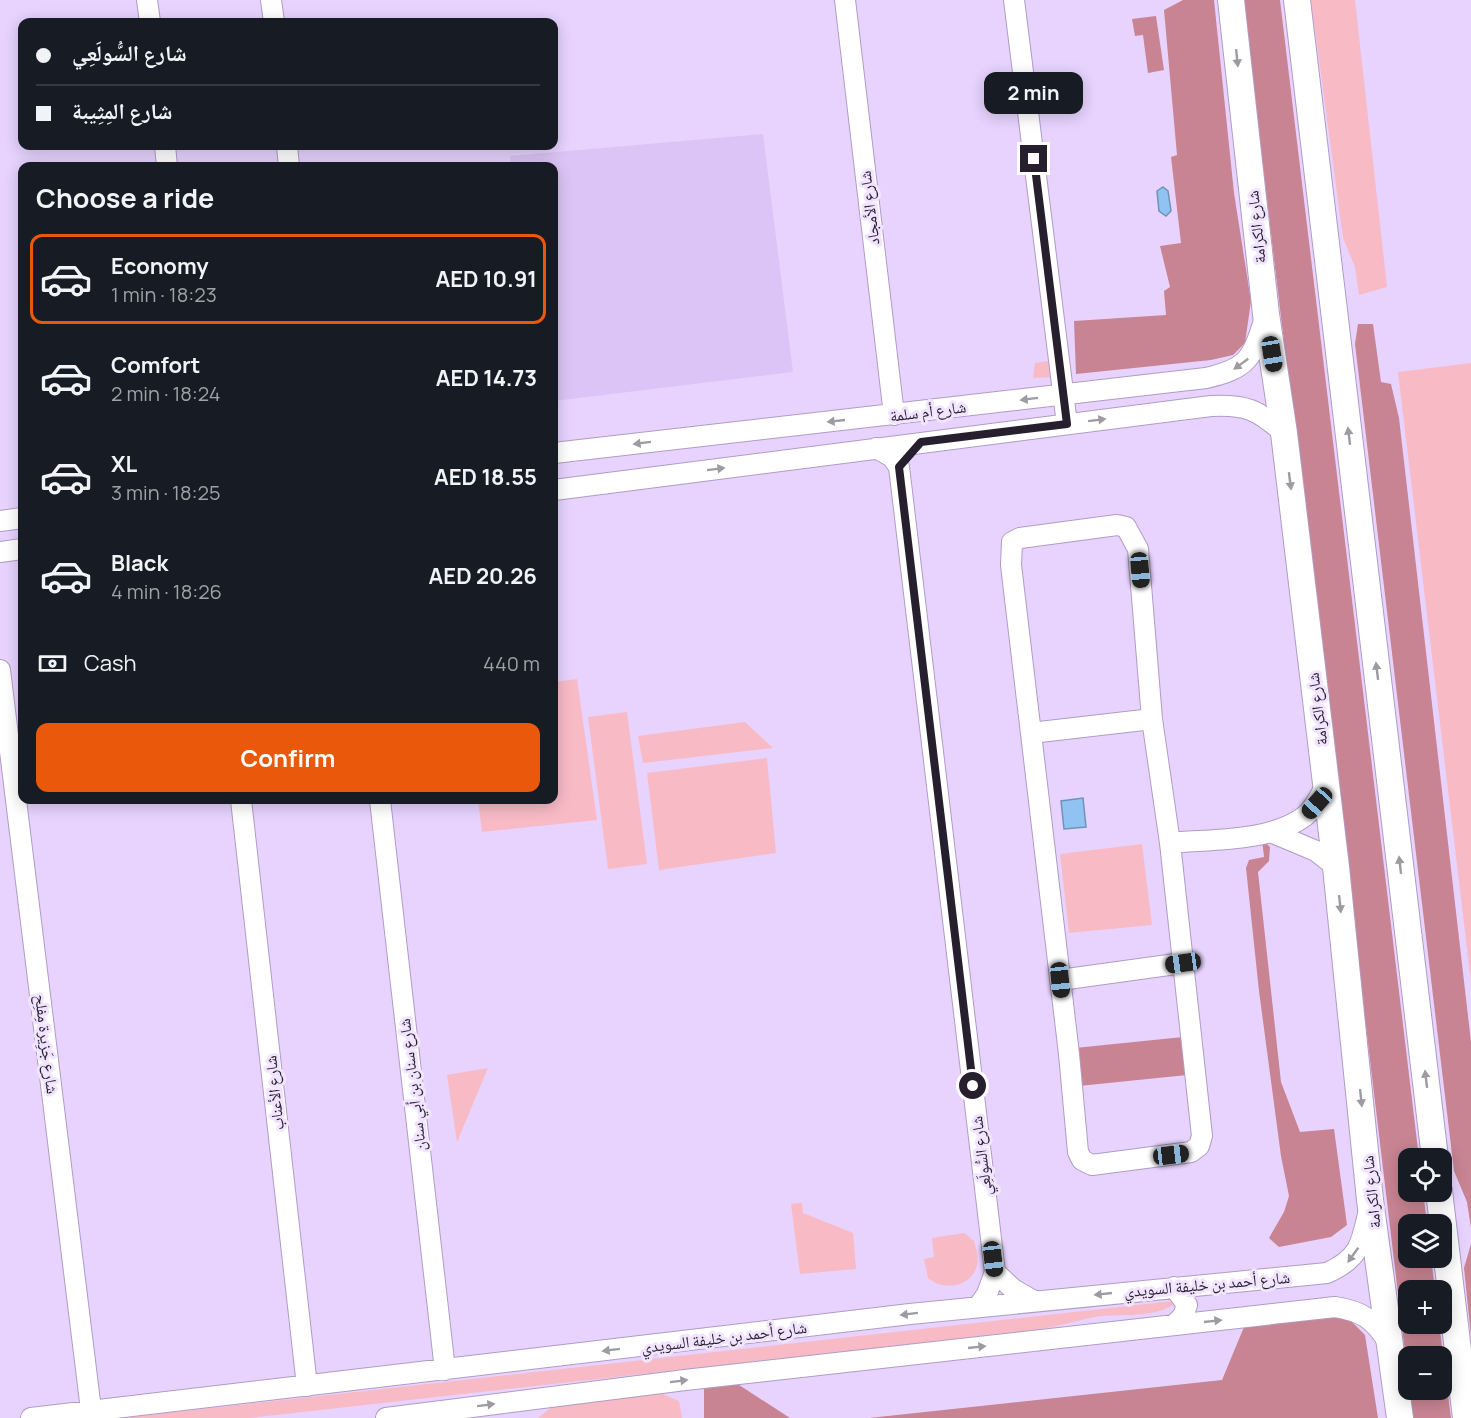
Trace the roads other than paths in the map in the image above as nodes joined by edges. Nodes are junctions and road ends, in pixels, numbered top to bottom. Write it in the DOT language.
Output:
graph roads {
  1 [pos="147,0"];
  2 [pos="271,0"];
  3 [pos="845,0"];
  4 [pos="1014,0"];
  5 [pos="1231,0"];
  6 [pos="1297,0"];
  7 [pos="149,18"];
  8 [pos="273,18"];
  9 [pos="1266,314"];
  10 [pos="1063,395"];
  11 [pos="894,415"];
  12 [pos="1067,424"];
  13 [pos="1284,433"];
  14 [pos="921,442"];
  15 [pos="876,448"];
  16 [pos="558,453"];
  17 [pos="899,467"];
  18 [pos="558,489"];
  19 [pos="18,519"];
  20 [pos="0,521"];
  21 [pos="18,550"];
  22 [pos="0,552"];
  23 [pos="0,670"];
  24 [pos="1152,719"];
  25 [pos="1031,733"];
  26 [pos="1326,785"];
  27 [pos="241,804"];
  28 [pos="380,804"];
  29 [pos="1273,833"];
  30 [pos="1170,843"];
  31 [pos="1336,867"];
  32 [pos="1183,963"];
  33 [pos="1060,980"];
  34 [pos="1434,1148"];
  35 [pos="1370,1200"];
  36 [pos="1440,1202"];
  37 [pos="995,1272"];
  38 [pos="1173,1287"];
  39 [pos="1034,1301"];
  40 [pos="978,1307"];
  41 [pos="1174,1325"];
  42 [pos="1392,1348"];
  43 [pos="445,1370"];
  44 [pos="307,1386"];
  45 [pos="92,1414"];
  46 [pos="454,1414"];
  47 [pos="31,1418"];
  48 [pos="386,1418"];
  49 [pos="1400,1418"];
  50 [pos="1466,1418"];
  1 -- 7 [label="street"];
  2 -- 8 [label="street"];
  3 -- 11 [label="street, شارع الأمجاد"];
  4 -- 10 [label="street"];
  5 -- 9 [label="main road, شارع الكرامة, one-way"];
  34 -- 6 [label="main road, one-way"];
  9 -- 10 [label="street, شارع أم سلمة, one-way"];
  9 -- 13 [label="main road, شارع الكرامة"];
  10 -- 11 [label="street, شارع أم سلمة, one-way"];
  10 -- 12 [label="street"];
  11 -- 16 [label="street, شارع أم سلمة, one-way"];
  12 -- 13 [label="street, شارع أم سلمة, one-way"];
  12 -- 14 [label="street, شارع أم سلمة"];
  13 -- 26 [label="main road, شارع الكرامة, one-way"];
  14 -- 15 [label="street, شارع أم سلمة"];
  14 -- 17 [label="street"];
  15 -- 17 [label="street"];
  18 -- 15 [label="street, شارع أم سلمة, one-way"];
  17 -- 37 [label="street, شارع السُّولَعِي"];
  19 -- 20 [label="street"];
  21 -- 22 [label="street"];
  23 -- 45 [label="street, شارع جَزِيرة مِفلِح"];
  24 -- 25 [label="street"];
  24 -- 25 [label="street"];
  24 -- 30 [label="street"];
  25 -- 33 [label="street"];
  26 -- 29 [label="street"];
  26 -- 31 [label="main road, شارع الكرامة"];
  27 -- 44 [label="street, شارع الأعناب"];
  28 -- 43 [label="street, شارع سنان بن أبي سنان"];
  29 -- 30 [label="street"];
  29 -- 31 [label="street"];
  30 -- 32 [label="street"];
  31 -- 35 [label="main road, شارع الكرامة, one-way"];
  32 -- 33 [label="street"];
  32 -- 33 [label="street"];
  35 -- 38 [label="street, شارع أحمد بن خليفة السويدي, one-way"];
  35 -- 42 [label="main road, شارع الكرامة"];
  36 -- 50 [label="main road"];
  37 -- 39 [label="street"];
  37 -- 40 [label="street"];
  38 -- 39 [label="street, شارع أحمد بن خليفة السويدي, one-way"];
  38 -- 41 [label="street"];
  39 -- 40 [label="street, شارع أحمد بن خليفة السويدي"];
  40 -- 43 [label="street, شارع أحمد بن خليفة السويدي, one-way"];
  41 -- 42 [label="street, one-way"];
  46 -- 41 [label="street, one-way"];
  42 -- 49 [label="main road, شارع الكرامة"];
  43 -- 44 [label="street, شارع أحمد بن خليفة السويدي"];
  44 -- 45 [label="street, شارع أحمد بن خليفة السويدي"];
  45 -- 47 [label="street, شارع أحمد بن خليفة السويدي"];
  46 -- 48 [label="street"];
}
